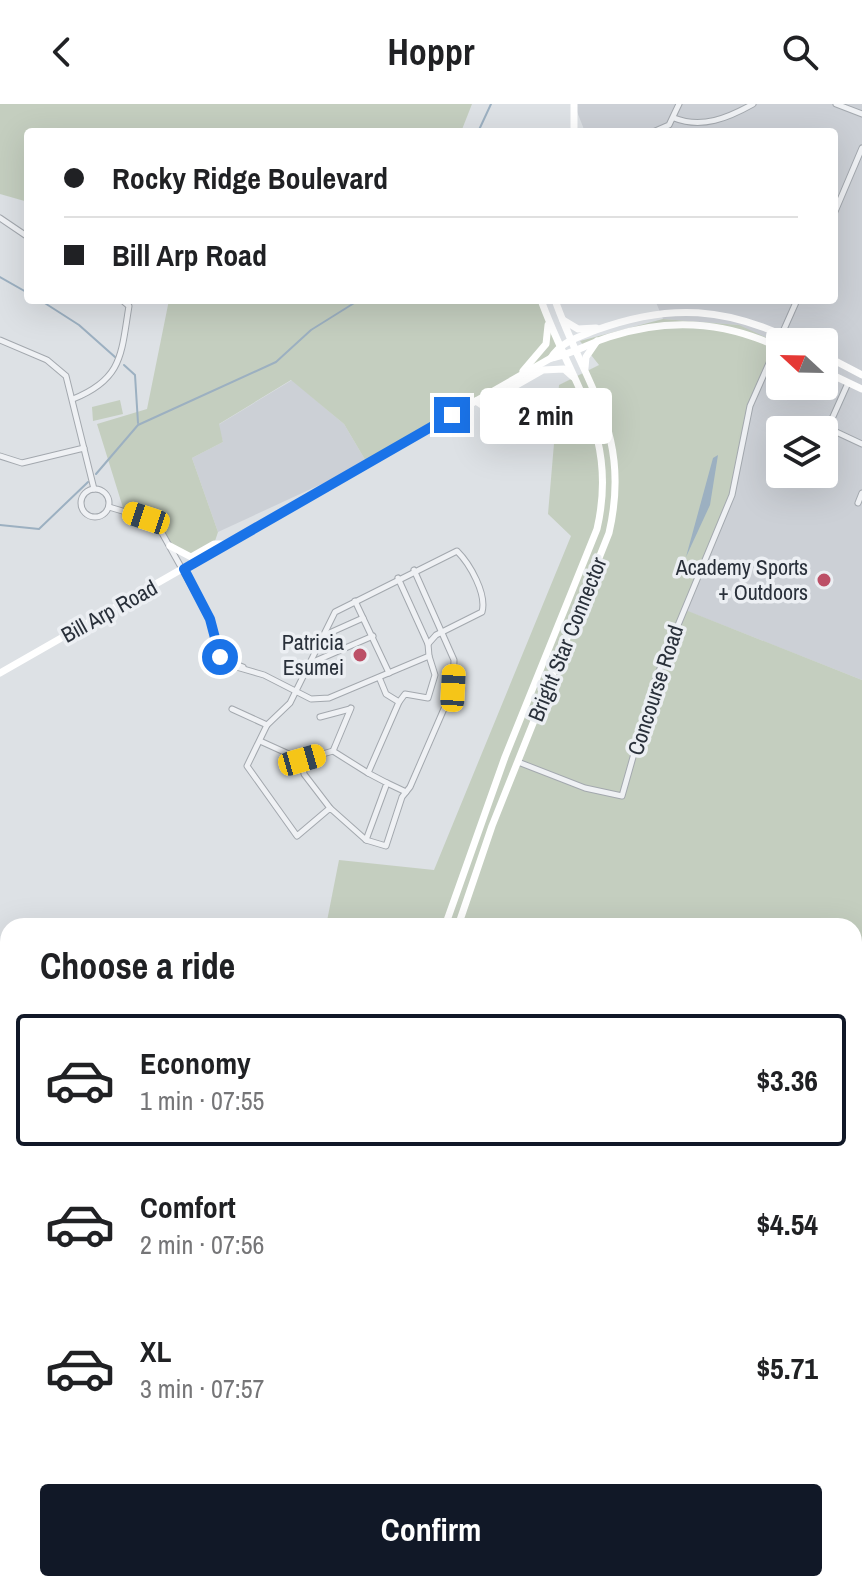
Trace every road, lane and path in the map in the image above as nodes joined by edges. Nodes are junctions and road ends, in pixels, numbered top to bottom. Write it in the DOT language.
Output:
graph roads {
  1 [pos="574,104"];
  2 [pos="679,104"];
  3 [pos="753,104"];
  4 [pos="836,104"];
  5 [pos="862,114"];
  6 [pos="674,118"];
  7 [pos="574,128"];
  8 [pos="659,128"];
  9 [pos="862,148"];
  10 [pos="838,205"];
  11 [pos="0,218"];
  12 [pos="24,234"];
  13 [pos="129,304"];
  14 [pos="542,304"];
  15 [pos="557,304"];
  16 [pos="795,304"];
  17 [pos="546,315"];
  18 [pos="563,320"];
  19 [pos="606,327"];
  20 [pos="786,328"];
  21 [pos="766,330"];
  22 [pos="0,340"];
  23 [pos="597,341"];
  24 [pos="766,343"];
  25 [pos="573,344"];
  26 [pos="563,351"];
  27 [pos="838,362"];
  28 [pos="585,370"];
  29 [pos="766,373"];
  30 [pos="862,375"];
  31 [pos="518,376"];
  32 [pos="575,378"];
  33 [pos="838,378"];
  34 [pos="848,383"];
  35 [pos="862,389"];
  36 [pos="73,399"];
  37 [pos="476,401"];
  38 [pos="862,444"];
  39 [pos="84,448"];
  40 [pos="0,456"];
  41 [pos="94,489"];
  42 [pos="862,493"];
  43 [pos="858,503"];
  44 [pos="109,507"];
  45 [pos="229,544"];
  46 [pos="170,546"];
  47 [pos="184,569"];
  48 [pos="414,570"];
  49 [pos="398,578"];
  50 [pos="355,601"];
  51 [pos="363,618"];
  52 [pos="444,632"];
  53 [pos="324,636"];
  54 [pos="373,636"];
  55 [pos="428,644"];
  56 [pos="429,656"];
  57 [pos="312,662"];
  58 [pos="0,673"];
  59 [pos="389,673"];
  60 [pos="379,677"];
  61 [pos="297,691"];
  62 [pos="399,702"];
  63 [pos="232,709"];
  64 [pos="320,717"];
  65 [pos="267,725"];
  66 [pos="260,741"];
  67 [pos="333,751"];
  68 [pos="302,760"];
  69 [pos="517,762"];
  70 [pos="368,773"];
  71 [pos="387,783"];
  72 [pos="406,792"];
  73 [pos="330,808"];
  74 [pos="366,840"];
  75 [pos="448,918"];
  76 [pos="461,918"];
  1 -- 7 [label="main road"];
  2 -- 6 [label="street"];
  3 -- 6 [label="street"];
  4 -- 5 [label="street"];
  6 -- 8 [label="street"];
  9 -- 10 [label="street"];
  11 -- 12 [label="street"];
  13 -- 36 [label="street"];
  14 -- 17 [label="main road, Bright Star Connector"];
  15 -- 18 [label="main road, Bright Star Connector"];
  16 -- 20 [label="street"];
  17 -- 26 [label="main road, Bright Star Connector"];
  17 -- 31 [label="main road"];
  18 -- 19 [label="main road"];
  18 -- 25 [label="main road, Bright Star Connector"];
  19 -- 21 [label="main road, Bill Arp Road"];
  19 -- 25 [label="main road, Bill Arp Road"];
  22 -- 36 [label="street"];
  23 -- 24 [label="main road, Bill Arp Road"];
  23 -- 25 [label="main road, Bill Arp Road"];
  23 -- 28 [label="main road"];
  25 -- 26 [label="main road, Bill Arp Road"];
  25 -- 28 [label="main road, Bright Star Connector"];
  26 -- 31 [label="main road, Bill Arp Road"];
  26 -- 32 [label="main road, Bright Star Connector"];
  27 -- 30 [label="main road"];
  28 -- 69 [label="main road, Bright Star Connector"];
  29 -- 69 [label="street, Concourse Road"];
  31 -- 37 [label="main road, Bill Arp Road"];
  32 -- 37 [label="main road"];
  32 -- 75 [label="main road, Bright Star Connector"];
  33 -- 34 [label="main road"];
  34 -- 35 [label="main road"];
  34 -- 38 [label="street"];
  36 -- 39 [label="street"];
  37 -- 45 [label="main road, Bill Arp Road"];
  39 -- 40 [label="street"];
  39 -- 41 [label="street"];
  41 -- 44 [label="street"];
  41 -- 44 [label="street"];
  42 -- 43 [label="street"];
  44 -- 46 [label="street"];
  45 -- 46 [label="main road"];
  45 -- 47 [label="main road, Bill Arp Road"];
  46 -- 47 [label="street"];
  47 -- 58 [label="main road, Bill Arp Road"];
  47 -- 61 [label="street"];
  48 -- 49 [label="street"];
  48 -- 52 [label="street"];
  48 -- 52 [label="street"];
  49 -- 50 [label="street"];
  49 -- 55 [label="street"];
  50 -- 51 [label="street"];
  50 -- 53 [label="street"];
  51 -- 53 [label="street"];
  51 -- 54 [label="street"];
  52 -- 55 [label="street"];
  52 -- 72 [label="street"];
  53 -- 57 [label="street"];
  54 -- 57 [label="street"];
  54 -- 59 [label="street"];
  55 -- 56 [label="street"];
  56 -- 59 [label="street"];
  56 -- 62 [label="street"];
  57 -- 61 [label="street"];
  59 -- 60 [label="street"];
  60 -- 61 [label="street"];
  60 -- 62 [label="street"];
  61 -- 65 [label="street"];
  62 -- 70 [label="street"];
  63 -- 65 [label="street"];
  64 -- 67 [label="street"];
  65 -- 66 [label="street"];
  66 -- 68 [label="street"];
  66 -- 73 [label="street"];
  67 -- 68 [label="street"];
  67 -- 70 [label="street"];
  68 -- 73 [label="street"];
  69 -- 76 [label="main road, Bright Star Connector"];
  70 -- 71 [label="street"];
  71 -- 72 [label="street"];
  71 -- 74 [label="street"];
  72 -- 74 [label="street"];
  73 -- 74 [label="street"];
}
